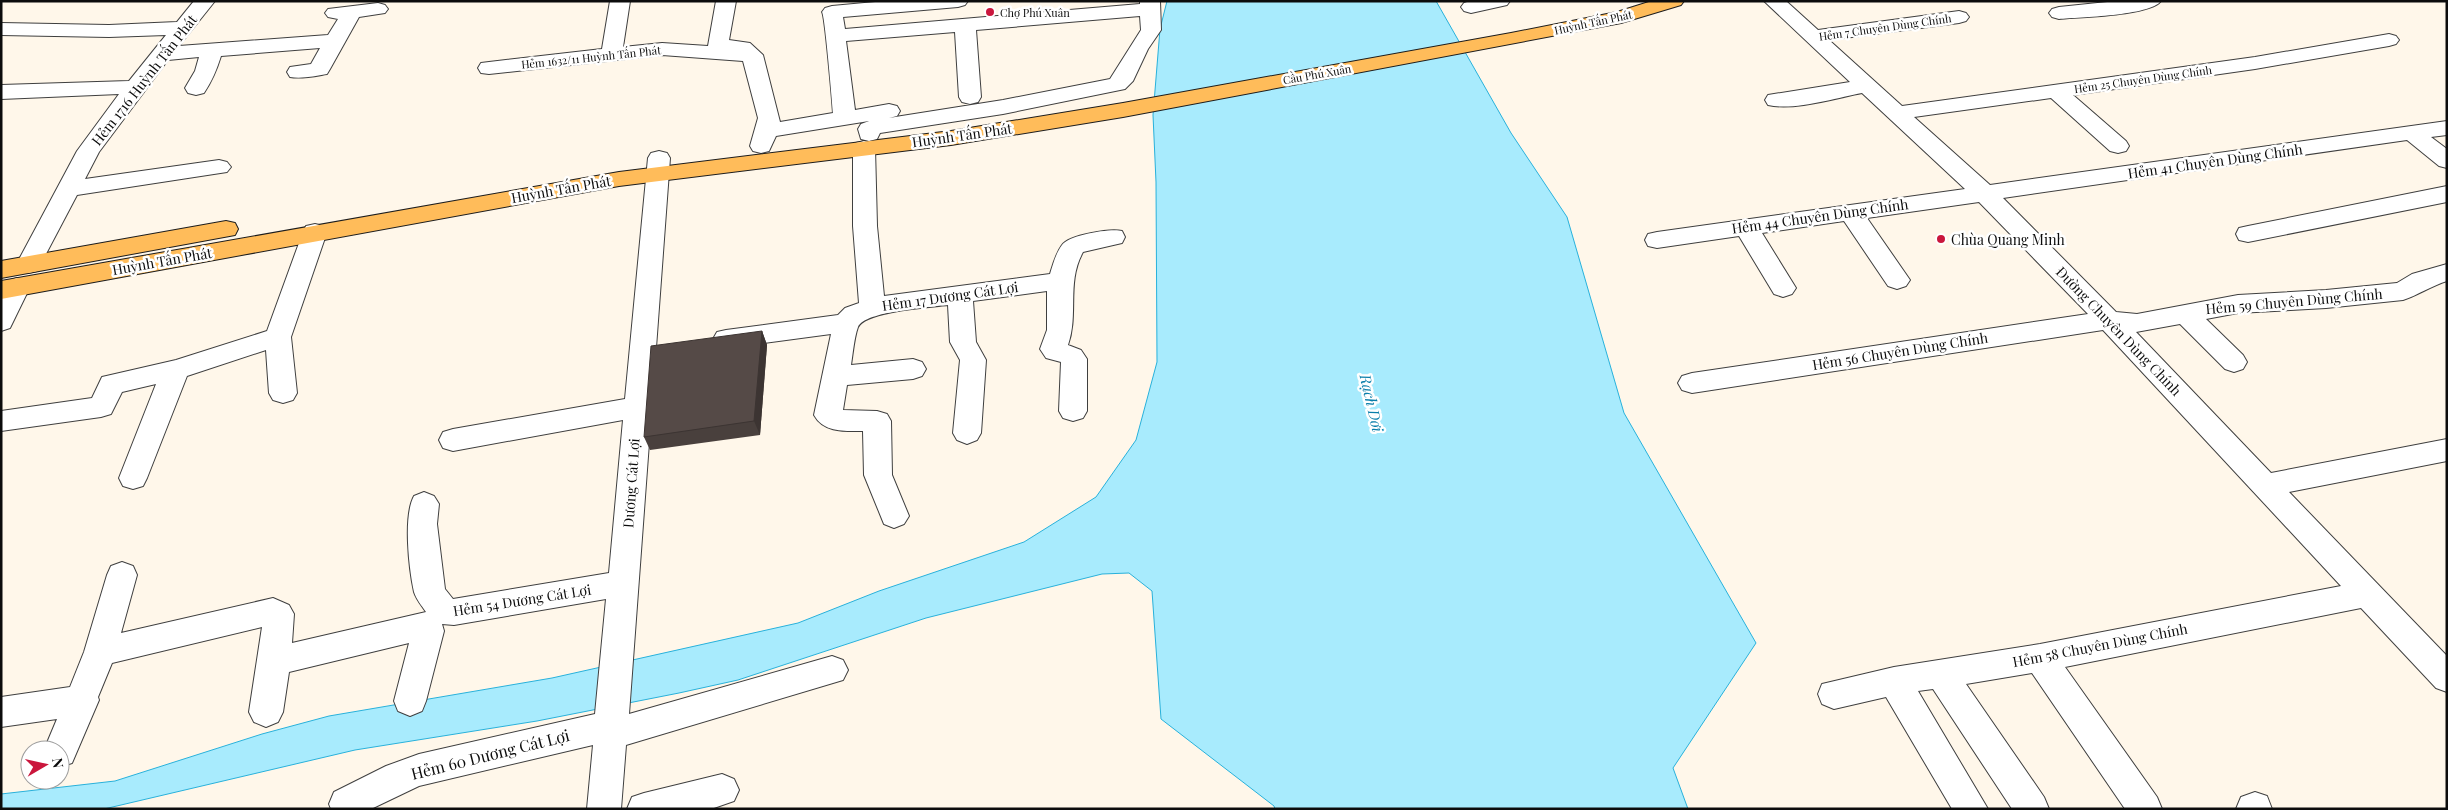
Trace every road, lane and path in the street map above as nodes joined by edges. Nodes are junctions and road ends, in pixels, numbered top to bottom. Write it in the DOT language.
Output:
graph roads {
  1 [pos="205,1"];
  2 [pos="620,1"];
  3 [pos="726,1"];
  4 [pos="958,1"];
  5 [pos="1500,1"];
  6 [pos="1622,1"];
  7 [pos="1674,1"];
  8 [pos="1774,1"];
  9 [pos="2151,1"];
  10 [pos="1150,5"];
  11 [pos="831,7"];
  12 [pos="1472,7"];
  13 [pos="378,9"];
  14 [pos="2059,13"];
  15 [pos="1958,17"];
  16 [pos="965,24"];
  17 [pos="184,28"];
  18 [pos="1,29"];
  19 [pos="274,32"];
  20 [pos="1505,33"];
  21 [pos="834,36"];
  22 [pos="1812,37"];
  23 [pos="2389,40"];
  24 [pos="334,41"];
  25 [pos="237,48"];
  26 [pos="212,51"];
  27 [pos="612,53"];
  28 [pos="162,54"];
  29 [pos="752,55"];
  30 [pos="490,68"];
  31 [pos="298,72"];
  32 [pos="1058,82"];
  33 [pos="1866,86"];
  34 [pos="135,87"];
  35 [pos="196,88"];
  36 [pos="2056,91"];
  37 [pos="1,92"];
  38 [pos="970,97"];
  39 [pos="1776,100"];
  40 [pos="1121,103"];
  41 [pos="1896,113"];
  42 [pos="845,119"];
  43 [pos="2447,128"];
  44 [pos="2412,133"];
  45 [pos="764,138"];
  46 [pos="866,141"];
  47 [pos="2118,146"];
  48 [pos="2447,161"];
  49 [pos="659,166"];
  50 [pos="219,167"];
  51 [pos="68,189"];
  52 [pos="1984,193"];
  53 [pos="2447,194"];
  54 [pos="1850,212"];
  55 [pos="1746,227"];
  56 [pos="315,232"];
  57 [pos="2248,234"];
  58 [pos="1113,237"];
  59 [pos="1657,240"];
  60 [pos="2447,272"];
  61 [pos="12,278"];
  62 [pos="1897,280"];
  63 [pos="1060,281"];
  64 [pos="1783,288"];
  65 [pos="960,294"];
  66 [pos="872,308"];
  67 [pos="2184,313"];
  68 [pos="2109,320"];
  69 [pos="1,322"];
  70 [pos="846,323"];
  71 [pos="278,337"];
  72 [pos="700,342"];
  73 [pos="671,346"];
  74 [pos="641,350"];
  75 [pos="2234,362"];
  76 [pos="178,369"];
  77 [pos="913,369"];
  78 [pos="834,377"];
  79 [pos="1692,383"];
  80 [pos="284,393"];
  81 [pos="637,408"];
  82 [pos="1073,411"];
  83 [pos="1,421"];
  84 [pos="967,433"];
  85 [pos="453,440"];
  86 [pos="2447,450"];
  87 [pos="134,478"];
  88 [pos="2266,485"];
  89 [pos="424,504"];
  90 [pos="894,516"];
  91 [pos="122,576"];
  92 [pos="624,583"];
  93 [pos="2366,594"];
  94 [pos="100,652"];
  95 [pos="2040,658"];
  96 [pos="276,661"];
  97 [pos="832,670"];
  98 [pos="1941,674"];
  99 [pos="2447,678"];
  100 [pos="1894,681"];
  101 [pos="1834,694"];
  102 [pos="83,700"];
  103 [pos="410,701"];
  104 [pos="1,712"];
  105 [pos="266,712"];
  106 [pos="611,726"];
  107 [pos="65,740"];
  108 [pos="722,790"];
  109 [pos="346,804"];
  110 [pos="604,809"];
  111 [pos="644,809"];
  112 [pos="1971,809"];
  113 [pos="2032,809"];
  114 [pos="2145,809"];
  1 -- 17 [label="street, Hẻm 1716 Huỳnh Tấn Phát"];
  2 -- 27 [label="street"];
  3 -- 29 [label="street"];
  4 -- 11 [label="street"];
  5 -- 12 [label="street"];
  6 -- 20 [label="main road, Huỳnh Tấn Phát"];
  7 -- 20 [label="main road, Huỳnh Tấn Phát"];
  8 -- 22 [label="street, Đường Chuyên Dùng Chính"];
  9 -- 14 [label="street"];
  10 -- 16 [label="street"];
  10 -- 46 [label="street"];
  11 -- 21 [label="street"];
  13 -- 24 [label="street"];
  15 -- 22 [label="street, Hẻm 7 Chuyên Dùng Chính"];
  16 -- 21 [label="street"];
  16 -- 38 [label="street"];
  17 -- 18 [label="street"];
  17 -- 28 [label="street, Hẻm 1716 Huỳnh Tấn Phát"];
  19 -- 25 [label="street"];
  20 -- 40 [label="main road, Cầu Phú Xuân"];
  21 -- 42 [label="street"];
  22 -- 33 [label="street, Đường Chuyên Dùng Chính"];
  23 -- 36 [label="street, Hẻm 25 Chuyên Dùng Chính"];
  24 -- 25 [label="street"];
  24 -- 31 [label="street"];
  25 -- 26 [label="street"];
  26 -- 28 [label="street"];
  26 -- 35 [label="street"];
  27 -- 29 [label="street, Hẻm 1632/11 Huỳnh Tấn Phát"];
  27 -- 30 [label="street, Hẻm 1632/11 Huỳnh Tấn Phát"];
  28 -- 34 [label="street, Hẻm 1716 Huỳnh Tấn Phát"];
  29 -- 45 [label="street"];
  32 -- 38 [label="street, Huỳnh Tấn Phát"];
  33 -- 39 [label="street"];
  33 -- 41 [label="street, Đường Chuyên Dùng Chính"];
  34 -- 37 [label="street"];
  34 -- 51 [label="street, Hẻm 1716 Huỳnh Tấn Phát"];
  36 -- 41 [label="street, Hẻm 25 Chuyên Dùng Chính"];
  36 -- 47 [label="street"];
  38 -- 42 [label="street, Huỳnh Tấn Phát"];
  40 -- 46 [label="main road, Huỳnh Tấn Phát"];
  41 -- 52 [label="street, Đường Chuyên Dùng Chính"];
  42 -- 45 [label="street, Huỳnh Tấn Phát"];
  43 -- 44 [label="street, Hẻm 41 Chuyên Dùng Chính"];
  44 -- 48 [label="street"];
  44 -- 52 [label="street, Hẻm 41 Chuyên Dùng Chính"];
  45 -- 46 [label="main road, Huỳnh Tấn Phát"];
  45 -- 49 [label="main road, Huỳnh Tấn Phát"];
  46 -- 49 [label="main road, Huỳnh Tấn Phát"];
  46 -- 66 [label="street"];
  49 -- 56 [label="main road, Huỳnh Tấn Phát"];
  49 -- 61 [label="main road, Huỳnh Tấn Phát"];
  49 -- 74 [label="street, Dương Cát Lợi"];
  50 -- 51 [label="street"];
  51 -- 61 [label="street, Hẻm 1716 Huỳnh Tấn Phát"];
  52 -- 54 [label="street, Hẻm 44 Chuyên Dùng Chính"];
  52 -- 68 [label="street, Đường Chuyên Dùng Chính"];
  53 -- 57 [label="street"];
  54 -- 55 [label="street, Hẻm 44 Chuyên Dùng Chính"];
  54 -- 62 [label="street"];
  55 -- 59 [label="street, Hẻm 44 Chuyên Dùng Chính"];
  55 -- 64 [label="street"];
  56 -- 61 [label="main road, Huỳnh Tấn Phát"];
  56 -- 71 [label="street"];
  58 -- 63 [label="street"];
  60 -- 67 [label="street, Hẻm 59 Chuyên Dùng Chính"];
  61 -- 69 [label="street, Hẻm 1716 Huỳnh Tấn Phát"];
  63 -- 65 [label="street, Hẻm 17 Dương Cát Lợi"];
  63 -- 82 [label="street"];
  65 -- 66 [label="street, Hẻm 17 Dương Cát Lợi"];
  65 -- 84 [label="street"];
  66 -- 70 [label="street, Hẻm 17 Dương Cát Lợi"];
  67 -- 68 [label="street, Hẻm 59 Chuyên Dùng Chính"];
  67 -- 75 [label="street"];
  68 -- 79 [label="street, Hẻm 56 Chuyên Dùng Chính"];
  68 -- 88 [label="street, Đường Chuyên Dùng Chính"];
  70 -- 72 [label="street, Hẻm 17 Dương Cát Lợi"];
  70 -- 78 [label="street"];
  71 -- 76 [label="street"];
  71 -- 80 [label="street"];
  73 -- 74 [label="street"];
  74 -- 81 [label="street, Dương Cát Lợi"];
  76 -- 83 [label="street"];
  76 -- 87 [label="street"];
  77 -- 78 [label="street"];
  78 -- 90 [label="street"];
  81 -- 85 [label="street"];
  81 -- 92 [label="street, Dương Cát Lợi"];
  86 -- 88 [label="street"];
  88 -- 93 [label="street, Đường Chuyên Dùng Chính"];
  89 -- 92 [label="street, Hẻm 54 Dương Cát Lợi"];
  91 -- 94 [label="street"];
  92 -- 106 [label="street, Dương Cát Lợi"];
  93 -- 95 [label="street, Hẻm 58 Chuyên Dùng Chính"];
  93 -- 99 [label="street, Đường Chuyên Dùng Chính"];
  94 -- 96 [label="street"];
  94 -- 102 [label="street"];
  95 -- 98 [label="street, Hẻm 58 Chuyên Dùng Chính"];
  95 -- 114 [label="street"];
  96 -- 103 [label="street"];
  96 -- 105 [label="street"];
  97 -- 106 [label="street, Hẻm 60 Dương Cát Lợi"];
  98 -- 100 [label="street, Hẻm 58 Chuyên Dùng Chính"];
  98 -- 113 [label="street"];
  100 -- 101 [label="street, Hẻm 58 Chuyên Dùng Chính"];
  100 -- 112 [label="street"];
  102 -- 104 [label="street"];
  102 -- 107 [label="street"];
  106 -- 109 [label="street, Hẻm 60 Dương Cát Lợi"];
  106 -- 110 [label="street, Dương Cát Lợi"];
  108 -- 111 [label="street"];
}
